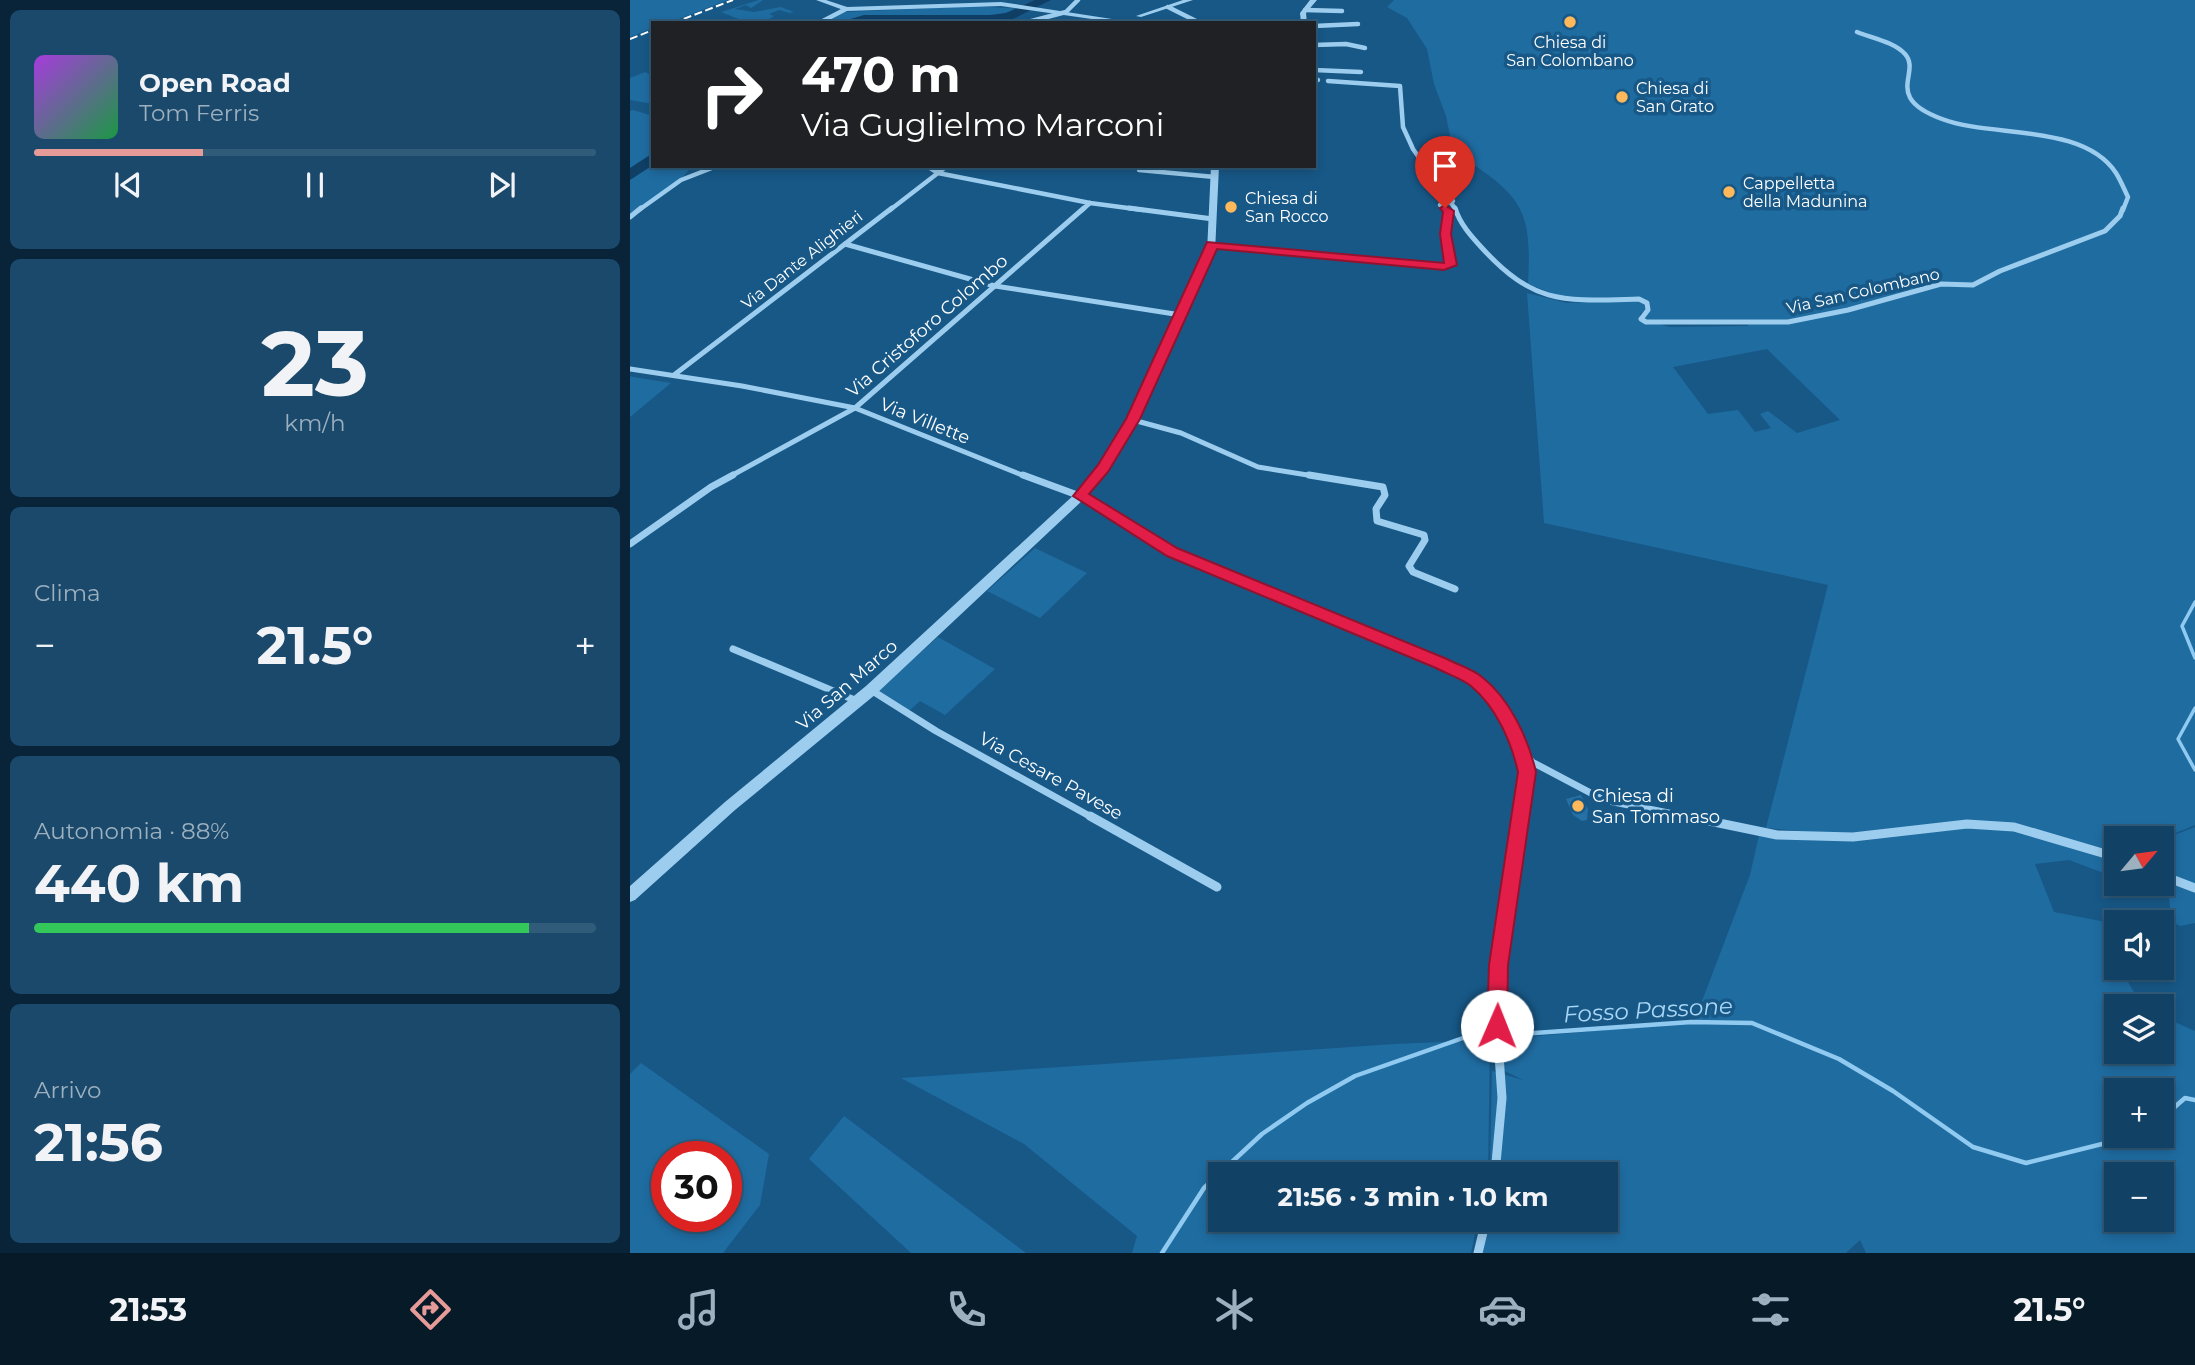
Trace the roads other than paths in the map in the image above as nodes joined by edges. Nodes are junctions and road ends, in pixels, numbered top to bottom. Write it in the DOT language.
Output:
graph roads {
  1 [pos="819,0"];
  2 [pos="1078,0"];
  3 [pos="1190,0"];
  4 [pos="1314,0"];
  5 [pos="974,2"];
  6 [pos="1168,7"];
  7 [pos="846,9"];
  8 [pos="1305,10"];
  9 [pos="1342,11"];
  10 [pos="1066,12"];
  11 [pos="1140,19"];
  12 [pos="823,21"];
  13 [pos="1032,21"];
  14 [pos="1123,21"];
  15 [pos="1196,21"];
  16 [pos="1303,21"];
  17 [pos="1358,24"];
  18 [pos="1316,26"];
  19 [pos="1857,32"];
  20 [pos="1316,46"];
  21 [pos="1365,48"];
  22 [pos="1316,71"];
  23 [pos="1361,72"];
  24 [pos="1328,81"];
  25 [pos="709,168"];
  26 [pos="930,168"];
  27 [pos="944,168"];
  28 [pos="1139,170"];
  29 [pos="1215,171"];
  30 [pos="938,173"];
  31 [pos="1452,201"];
  32 [pos="1090,203"];
  33 [pos="630,217"];
  34 [pos="1213,219"];
  35 [pos="845,244"];
  36 [pos="1212,245"];
  37 [pos="995,286"];
  38 [pos="1181,315"];
  39 [pos="630,369"];
  40 [pos="674,375"];
  41 [pos="855,408"];
  42 [pos="1133,419"];
  43 [pos="1080,496"];
  44 [pos="630,544"];
  45 [pos="1455,589"];
  46 [pos="733,649"];
  47 [pos="871,690"];
  48 [pos="857,701"];
  49 [pos="1522,749"];
  50 [pos="2104,853"];
  51 [pos="2174,880"];
  52 [pos="1217,887"];
  53 [pos="2195,888"];
  54 [pos="630,895"];
  55 [pos="1496,1162"];
  56 [pos="1483,1232"];
  57 [pos="1478,1253"];
  1 -- 7 [label="street"];
  2 -- 10 [label="street"];
  3 -- 6 [label="street"];
  4 -- 8 [label="street"];
  5 -- 7 [label="street"];
  5 -- 10 [label="street"];
  6 -- 11 [label="street"];
  6 -- 15 [label="street"];
  7 -- 12 [label="street"];
  8 -- 9 [label="street"];
  8 -- 16 [label="street"];
  10 -- 13 [label="street"];
  10 -- 14 [label="street"];
  11 -- 14 [label="street"];
  17 -- 18 [label="street"];
  19 -- 31 [label="street, Via San Colombano"];
  20 -- 21 [label="street"];
  22 -- 23 [label="street"];
  24 -- 31 [label="street, Via San Colombano"];
  25 -- 33 [label="street"];
  26 -- 30 [label="street"];
  27 -- 30 [label="street, Via Dante Alighieri"];
  28 -- 29 [label="street"];
  29 -- 34 [label="street, Via San Marco"];
  30 -- 32 [label="street"];
  30 -- 35 [label="street, Via Dante Alighieri"];
  31 -- 36 [label="street"];
  32 -- 34 [label="street"];
  32 -- 37 [label="street, Via Cristoforo Colombo"];
  34 -- 36 [label="street, Via San Marco"];
  35 -- 37 [label="street"];
  35 -- 40 [label="street, Via Dante Alighieri"];
  36 -- 38 [label="street, Via San Marco"];
  37 -- 38 [label="street"];
  37 -- 41 [label="street, Via Cristoforo Colombo"];
  38 -- 42 [label="street, Via San Marco"];
  39 -- 40 [label="street, Via Villette"];
  40 -- 41 [label="street, Via Villette"];
  41 -- 43 [label="street, Via Villette"];
  41 -- 44 [label="street, Via Cristoforo Colombo"];
  42 -- 43 [label="street, Via San Marco"];
  42 -- 45 [label="street"];
  43 -- 47 [label="street, Via San Marco"];
  43 -- 49 [label="street, Via Villette"];
  46 -- 48 [label="street"];
  47 -- 48 [label="street, Via San Marco"];
  47 -- 52 [label="street, Via Cesare Pavese"];
  48 -- 54 [label="street, Via San Marco"];
  49 -- 50 [label="street"];
  49 -- 55 [label="street"];
  51 -- 53 [label="street"];
  56 -- 57 [label="street"];
}
